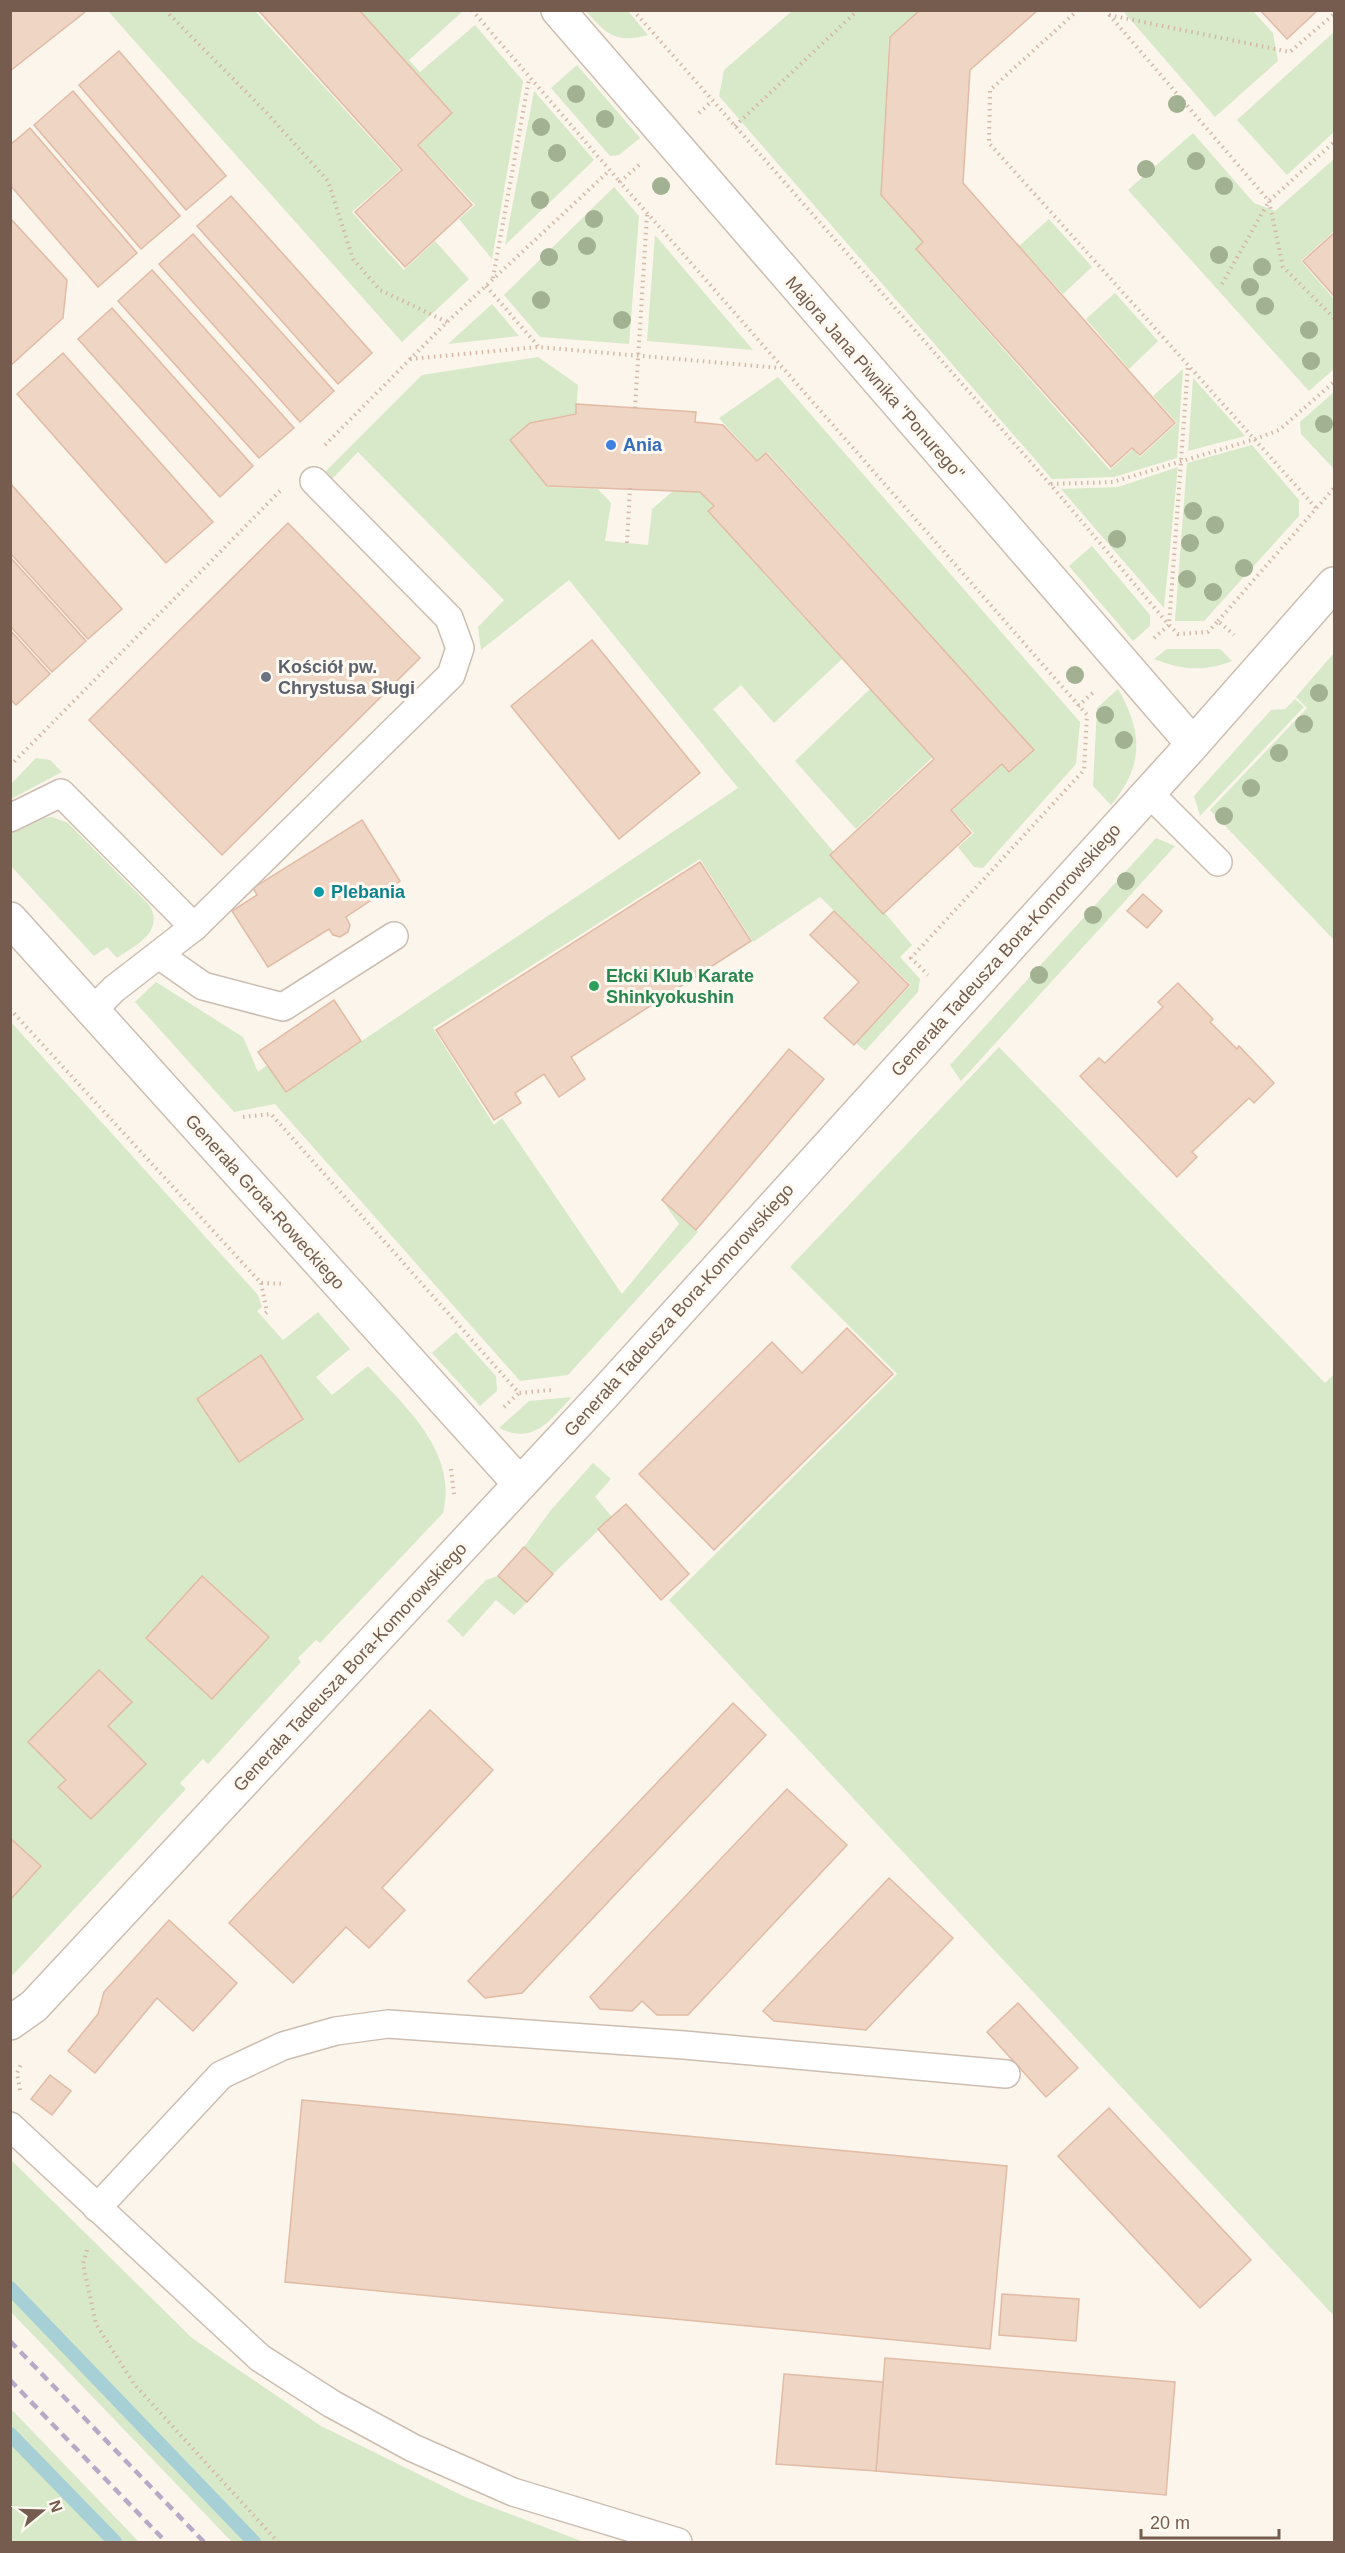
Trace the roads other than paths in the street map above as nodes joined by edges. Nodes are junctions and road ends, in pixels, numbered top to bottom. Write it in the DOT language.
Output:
graph roads {
  1 [pos="558,10"];
  2 [pos="314,481"];
  3 [pos="1335,584"];
  4 [pos="1193,744"];
  5 [pos="1149,793"];
  6 [pos="10,818"];
  7 [pos="1218,862"];
  8 [pos="10,919"];
  9 [pos="194,927"];
  10 [pos="394,936"];
  11 [pos="159,955"];
  12 [pos="93,1010"];
  13 [pos="520,1484"];
  14 [pos="10,2023"];
  15 [pos="1006,2074"];
  16 [pos="10,2126"];
  17 [pos="97,2208"];
  18 [pos="678,2542"];
  1 -- 4 [label="street, Majora Jana Piwnika \"Ponurego\""];
  2 -- 9 [label="lane"];
  3 -- 4 [label="street, Generała Tadeusza Bora-Komorowskiego"];
  4 -- 5 [label="street, Generała Tadeusza Bora-Komorowskiego"];
  5 -- 7 [label="lane"];
  5 -- 13 [label="street, Generała Tadeusza Bora-Komorowskiego"];
  6 -- 9 [label="lane"];
  8 -- 12 [label="street, Generała Grota-Roweckiego"];
  9 -- 11 [label="lane"];
  10 -- 11 [label="lane"];
  11 -- 12 [label="lane"];
  12 -- 13 [label="street, Generała Grota-Roweckiego"];
  13 -- 14 [label="street, Generała Tadeusza Bora-Komorowskiego"];
  15 -- 17 [label="lane"];
  16 -- 17 [label="lane"];
  17 -- 18 [label="lane"];
}
